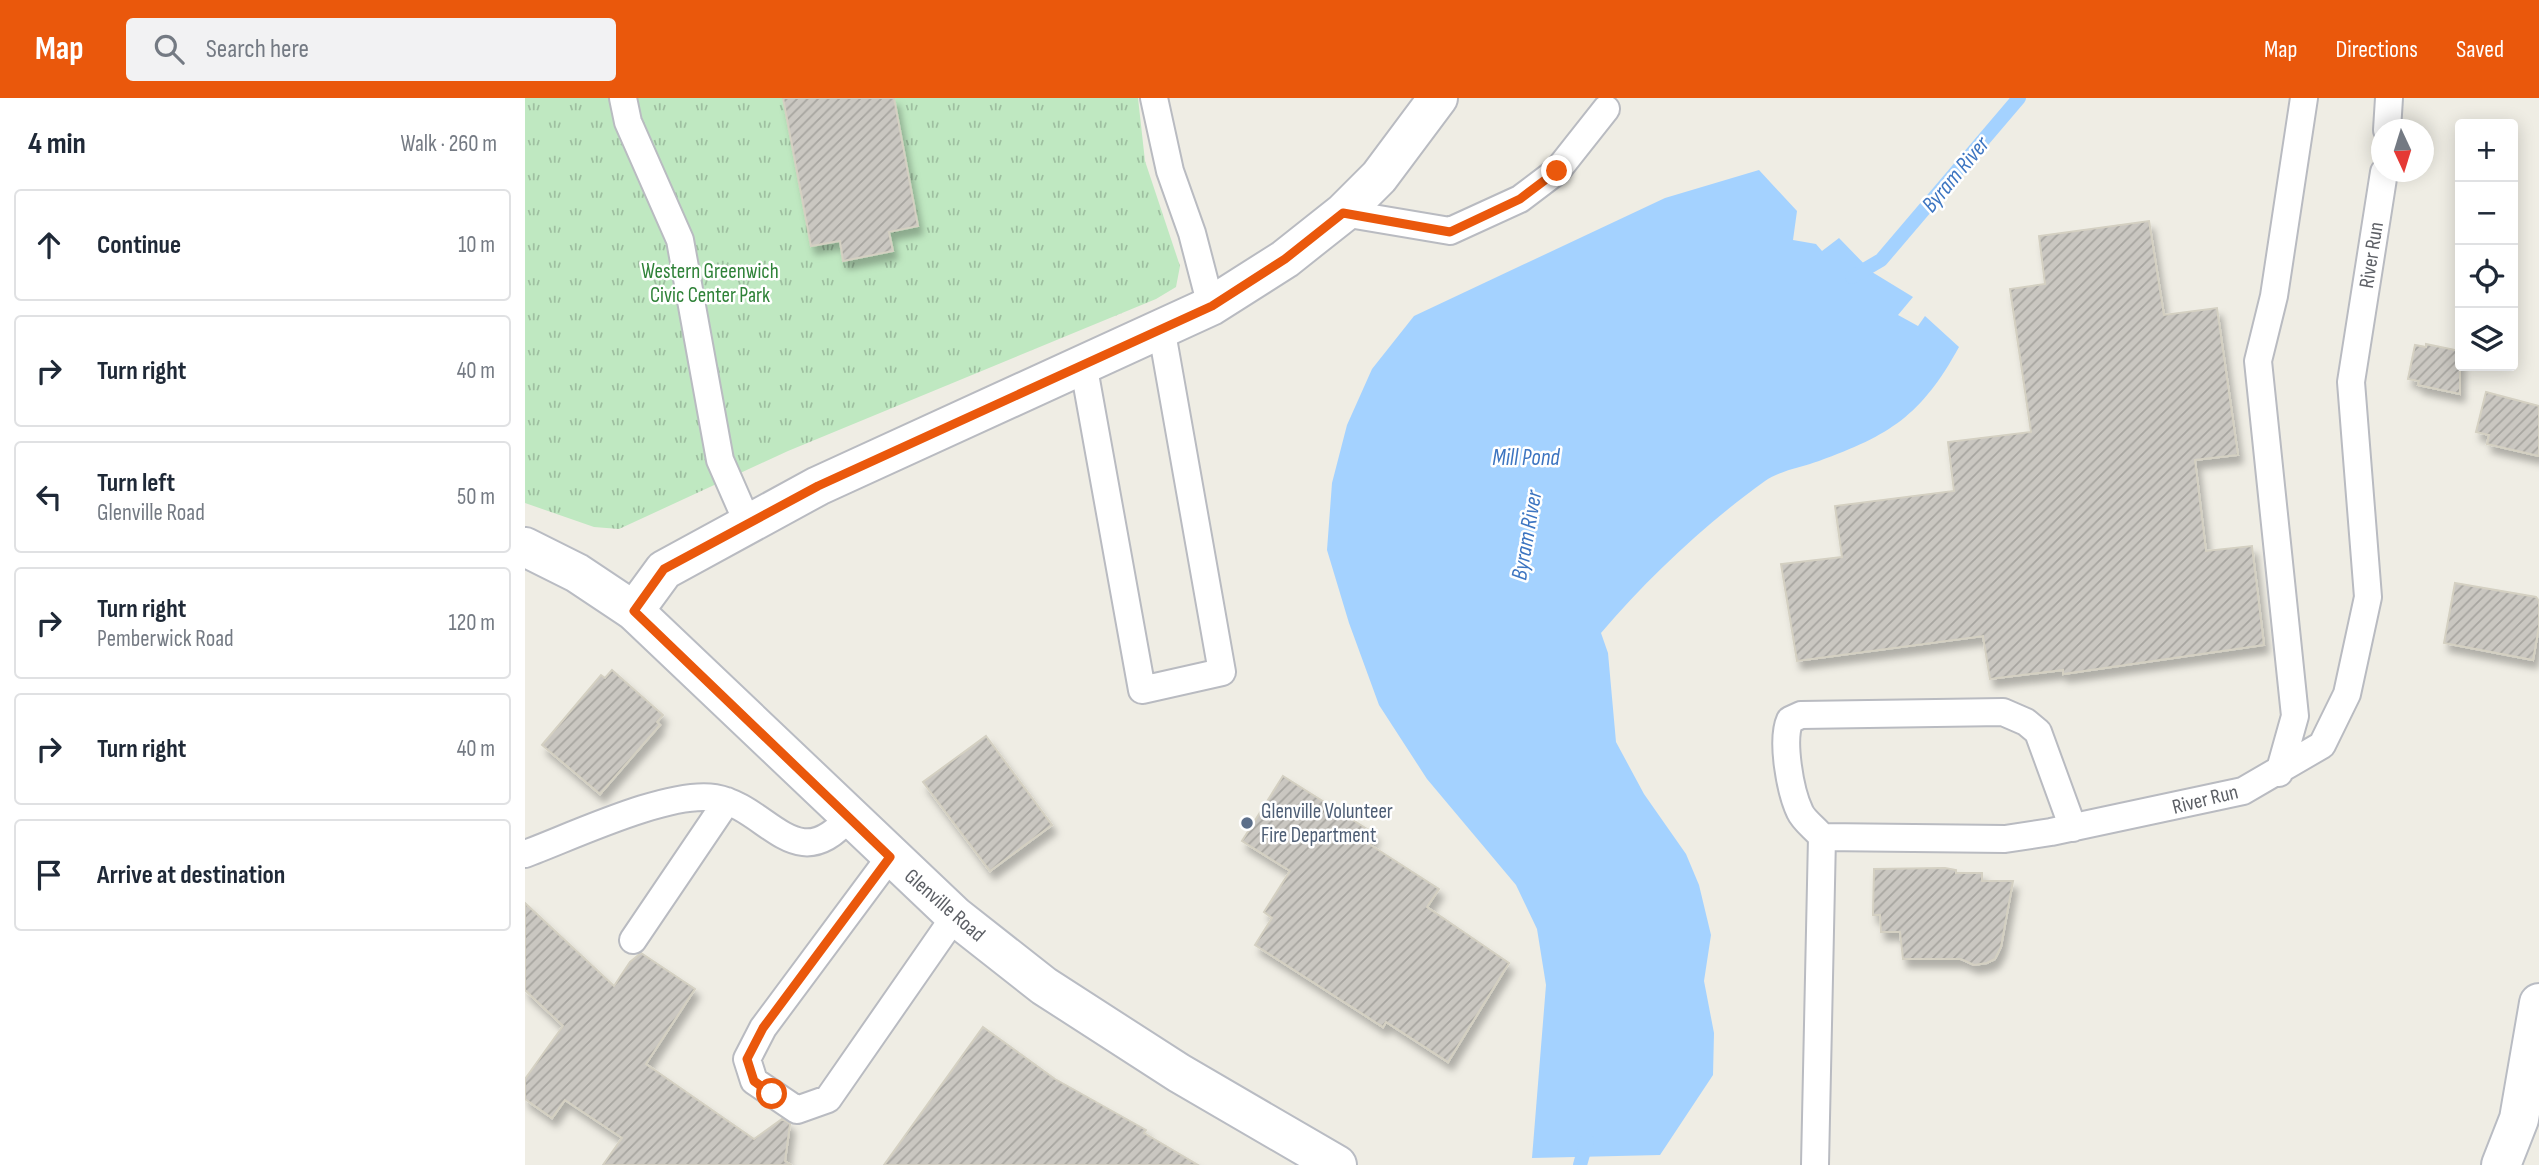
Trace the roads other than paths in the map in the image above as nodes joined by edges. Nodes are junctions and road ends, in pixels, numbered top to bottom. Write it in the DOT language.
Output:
graph roads {
  1 [pos="623,98"];
  2 [pos="1154,98"];
  3 [pos="1438,98"];
  4 [pos="2304,98"];
  5 [pos="2389,98"];
  6 [pos="1606,109"];
  7 [pos="2388,119"];
  8 [pos="2382,182"];
  9 [pos="1343,213"];
  10 [pos="1212,306"];
  11 [pos="1161,327"];
  12 [pos="1083,363"];
  13 [pos="748,524"];
  14 [pos="525,547"];
  15 [pos="634,611"];
  16 [pos="2279,773"];
  17 [pos="727,802"];
  18 [pos="849,817"];
  19 [pos="2073,828"];
  20 [pos="1822,837"];
  21 [pos="525,854"];
  22 [pos="890,857"];
  23 [pos="954,916"];
  24 [pos="633,940"];
  25 [pos="2539,1003"];
  26 [pos="1337,1165"];
  27 [pos="1815,1165"];
  28 [pos="2501,1165"];
  1 -- 13 [label="lane"];
  2 -- 10 [label="lane"];
  3 -- 9 [label="main road"];
  4 -- 16 [label="lane"];
  5 -- 7 [label="lane"];
  6 -- 9 [label="lane"];
  8 -- 16 [label="lane, River Run"];
  9 -- 10 [label="main road"];
  10 -- 11 [label="main road"];
  11 -- 12 [label="main road"];
  11 -- 12 [label="lane"];
  12 -- 13 [label="main road"];
  13 -- 15 [label="main road"];
  14 -- 15 [label="main road, Glenville Road"];
  15 -- 18 [label="main road, Glenville Road"];
  16 -- 19 [label="lane, River Run"];
  17 -- 18 [label="lane"];
  17 -- 21 [label="lane"];
  17 -- 24 [label="lane"];
  18 -- 22 [label="main road, Glenville Road"];
  19 -- 20 [label="lane, River Run"];
  19 -- 20 [label="lane"];
  20 -- 27 [label="lane"];
  22 -- 23 [label="main road, Glenville Road"];
  22 -- 23 [label="lane"];
  23 -- 26 [label="main road, Glenville Road"];
  25 -- 28 [label="main road"];
}
